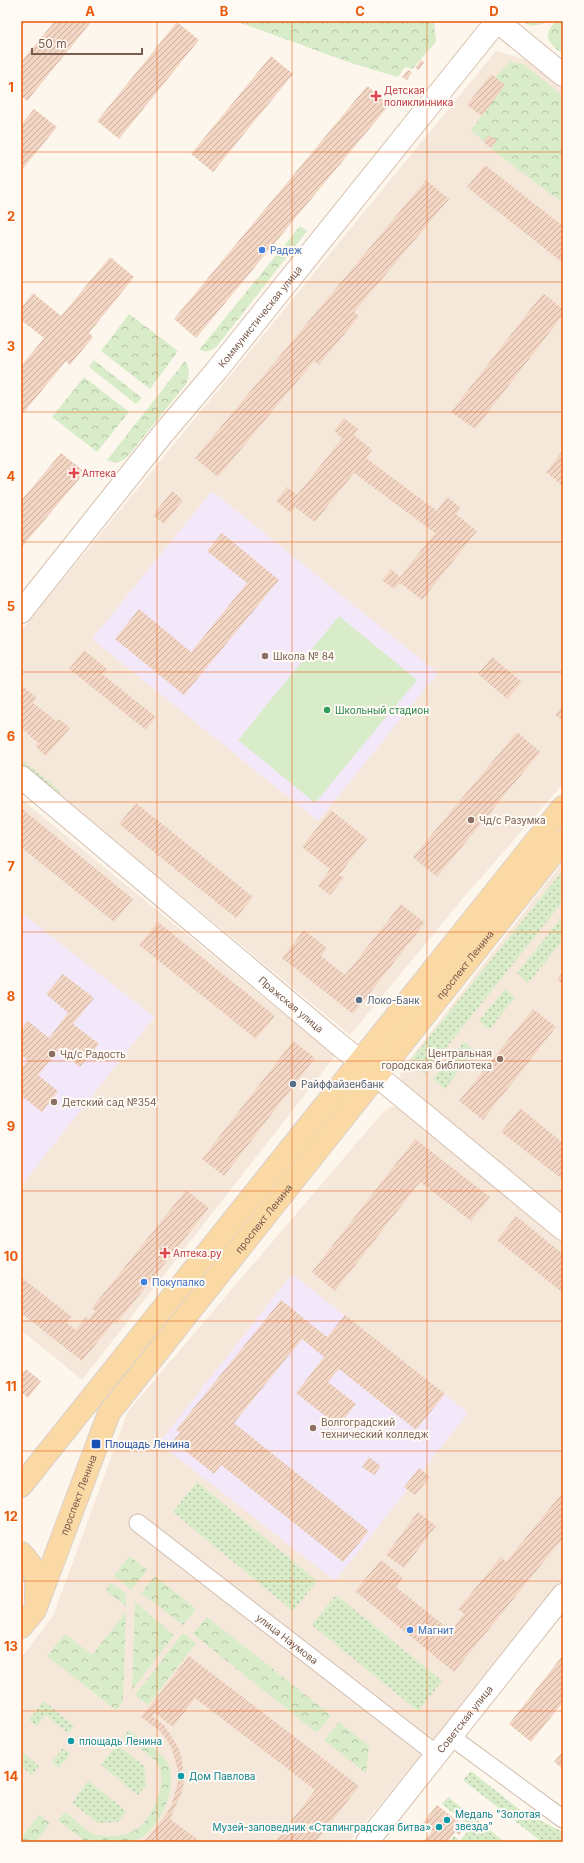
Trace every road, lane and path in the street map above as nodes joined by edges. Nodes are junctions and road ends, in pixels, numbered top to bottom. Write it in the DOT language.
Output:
graph roads {
  1 [pos="497,21"];
  2 [pos="563,76"];
  3 [pos="21,612"];
  4 [pos="21,777"];
  5 [pos="563,807"];
  6 [pos="563,841"];
  7 [pos="360,1061"];
  8 [pos="378,1074"];
  9 [pos="563,1229"];
  10 [pos="90,1398"];
  11 [pos="109,1413"];
  12 [pos="21,1486"];
  13 [pos="138,1523"];
  14 [pos="21,1553"];
  15 [pos="563,1595"];
  16 [pos="35,1610"];
  17 [pos="21,1627"];
  18 [pos="450,1736"];
  19 [pos="436,1754"];
  20 [pos="563,1819"];
  21 [pos="366,1842"];
  1 -- 2 [label="street"];
  1 -- 3 [label="street, Коммунистическая улица"];
  4 -- 7 [label="street, Пражская улица"];
  5 -- 7 [label="main road"];
  6 -- 8 [label="main road, проспект Ленина"];
  7 -- 8 [label="street, Пражская улица"];
  7 -- 10 [label="main road"];
  8 -- 9 [label="street, Пражская улица"];
  8 -- 11 [label="main road, проспект Ленина"];
  10 -- 11 [label="main road"];
  10 -- 12 [label="main road"];
  11 -- 16 [label="main road, проспект Ленина"];
  13 -- 19 [label="street, улица Наумова"];
  14 -- 16 [label="main road"];
  15 -- 18 [label="street, Советская улица"];
  16 -- 17 [label="main road, проспект Ленина"];
  18 -- 19 [label="street, Советская улица"];
  18 -- 20 [label="street"];
  19 -- 21 [label="street, Советская улица"];
}
